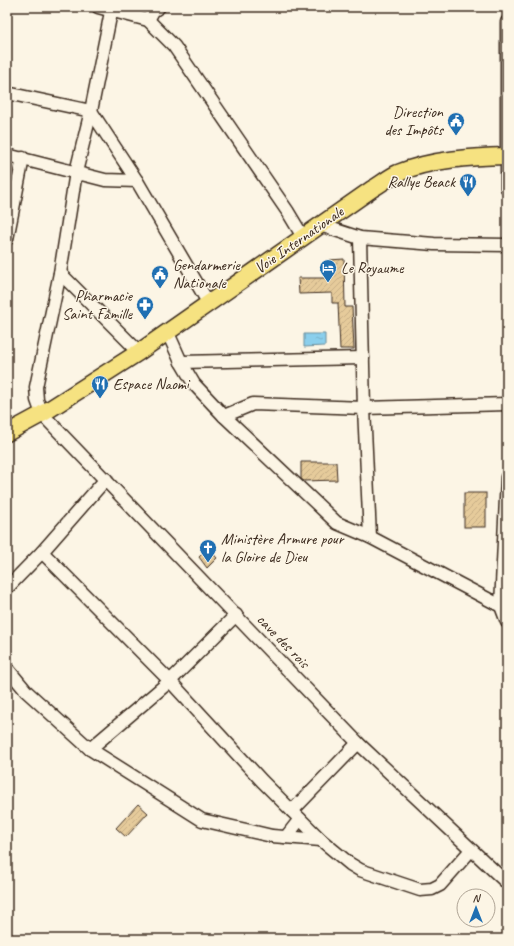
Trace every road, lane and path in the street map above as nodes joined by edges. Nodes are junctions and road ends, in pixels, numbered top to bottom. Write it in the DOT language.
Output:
graph roads {
  1 [pos="98,7"];
  2 [pos="159,7"];
  3 [pos="112,8"];
  4 [pos="148,20"];
  5 [pos="507,22"];
  6 [pos="507,73"];
  7 [pos="7,92"];
  8 [pos="91,111"];
  9 [pos="7,155"];
  10 [pos="507,156"];
  11 [pos="23,158"];
  12 [pos="76,172"];
  13 [pos="137,181"];
  14 [pos="507,188"];
  15 [pos="320,225"];
  16 [pos="303,236"];
  17 [pos="360,238"];
  18 [pos="7,239"];
  19 [pos="507,245"];
  20 [pos="60,273"];
  21 [pos="209,304"];
  22 [pos="168,333"];
  23 [pos="139,352"];
  24 [pos="363,358"];
  25 [pos="181,362"];
  26 [pos="507,404"];
  27 [pos="364,408"];
  28 [pos="42,414"];
  29 [pos="224,416"];
  30 [pos="7,433"];
  31 [pos="507,477"];
  32 [pos="106,479"];
  33 [pos="370,537"];
  34 [pos="42,552"];
  35 [pos="506,555"];
  36 [pos="7,588"];
  37 [pos="501,606"];
  38 [pos="236,615"];
  39 [pos="507,622"];
  40 [pos="7,668"];
  41 [pos="170,680"];
  42 [pos="358,743"];
  43 [pos="90,749"];
  44 [pos="296,815"];
  45 [pos="286,836"];
  46 [pos="321,840"];
  47 [pos="470,850"];
  48 [pos="507,883"];
  1 -- 3 [label="street"];
  2 -- 4 [label="street"];
  3 -- 4 [label="street"];
  3 -- 8 [label="street"];
  4 -- 16 [label="street"];
  5 -- 6 [label="street"];
  6 -- 10 [label="street"];
  7 -- 8 [label="street"];
  8 -- 12 [label="street"];
  8 -- 13 [label="street"];
  9 -- 11 [label="street"];
  10 -- 14 [label="street"];
  10 -- 15 [label="main road, Voie Internationale"];
  11 -- 12 [label="street"];
  11 -- 18 [label="street"];
  12 -- 13 [label="street"];
  12 -- 20 [label="street"];
  13 -- 21 [label="street"];
  15 -- 16 [label="main road, Voie Internationale"];
  15 -- 17 [label="street"];
  16 -- 21 [label="main road, Voie Internationale"];
  17 -- 19 [label="street"];
  17 -- 24 [label="street"];
  20 -- 23 [label="street"];
  20 -- 28 [label="street"];
  21 -- 22 [label="main road, Voie Internationale"];
  22 -- 23 [label="main road, Voie Internationale"];
  22 -- 25 [label="street"];
  23 -- 28 [label="main road, Voie Internationale"];
  24 -- 25 [label="street"];
  24 -- 27 [label="street"];
  25 -- 29 [label="street"];
  26 -- 27 [label="street"];
  27 -- 29 [label="street"];
  27 -- 33 [label="street"];
  28 -- 30 [label="main road, Voie Internationale"];
  28 -- 32 [label="street, cave des rois"];
  29 -- 33 [label="street"];
  31 -- 35 [label="street"];
  32 -- 34 [label="street"];
  32 -- 38 [label="street, cave des rois"];
  33 -- 37 [label="street"];
  34 -- 36 [label="street"];
  34 -- 41 [label="street"];
  35 -- 37 [label="street"];
  37 -- 39 [label="street"];
  38 -- 41 [label="street"];
  38 -- 42 [label="street, cave des rois"];
  40 -- 43 [label="street"];
  41 -- 43 [label="street"];
  41 -- 44 [label="street"];
  42 -- 44 [label="street"];
  42 -- 47 [label="street, cave des rois"];
  43 -- 45 [label="street"];
  44 -- 45 [label="street"];
  44 -- 46 [label="street"];
  45 -- 46 [label="street"];
  46 -- 47 [label="street"];
  47 -- 48 [label="street, cave des rois"];
}
